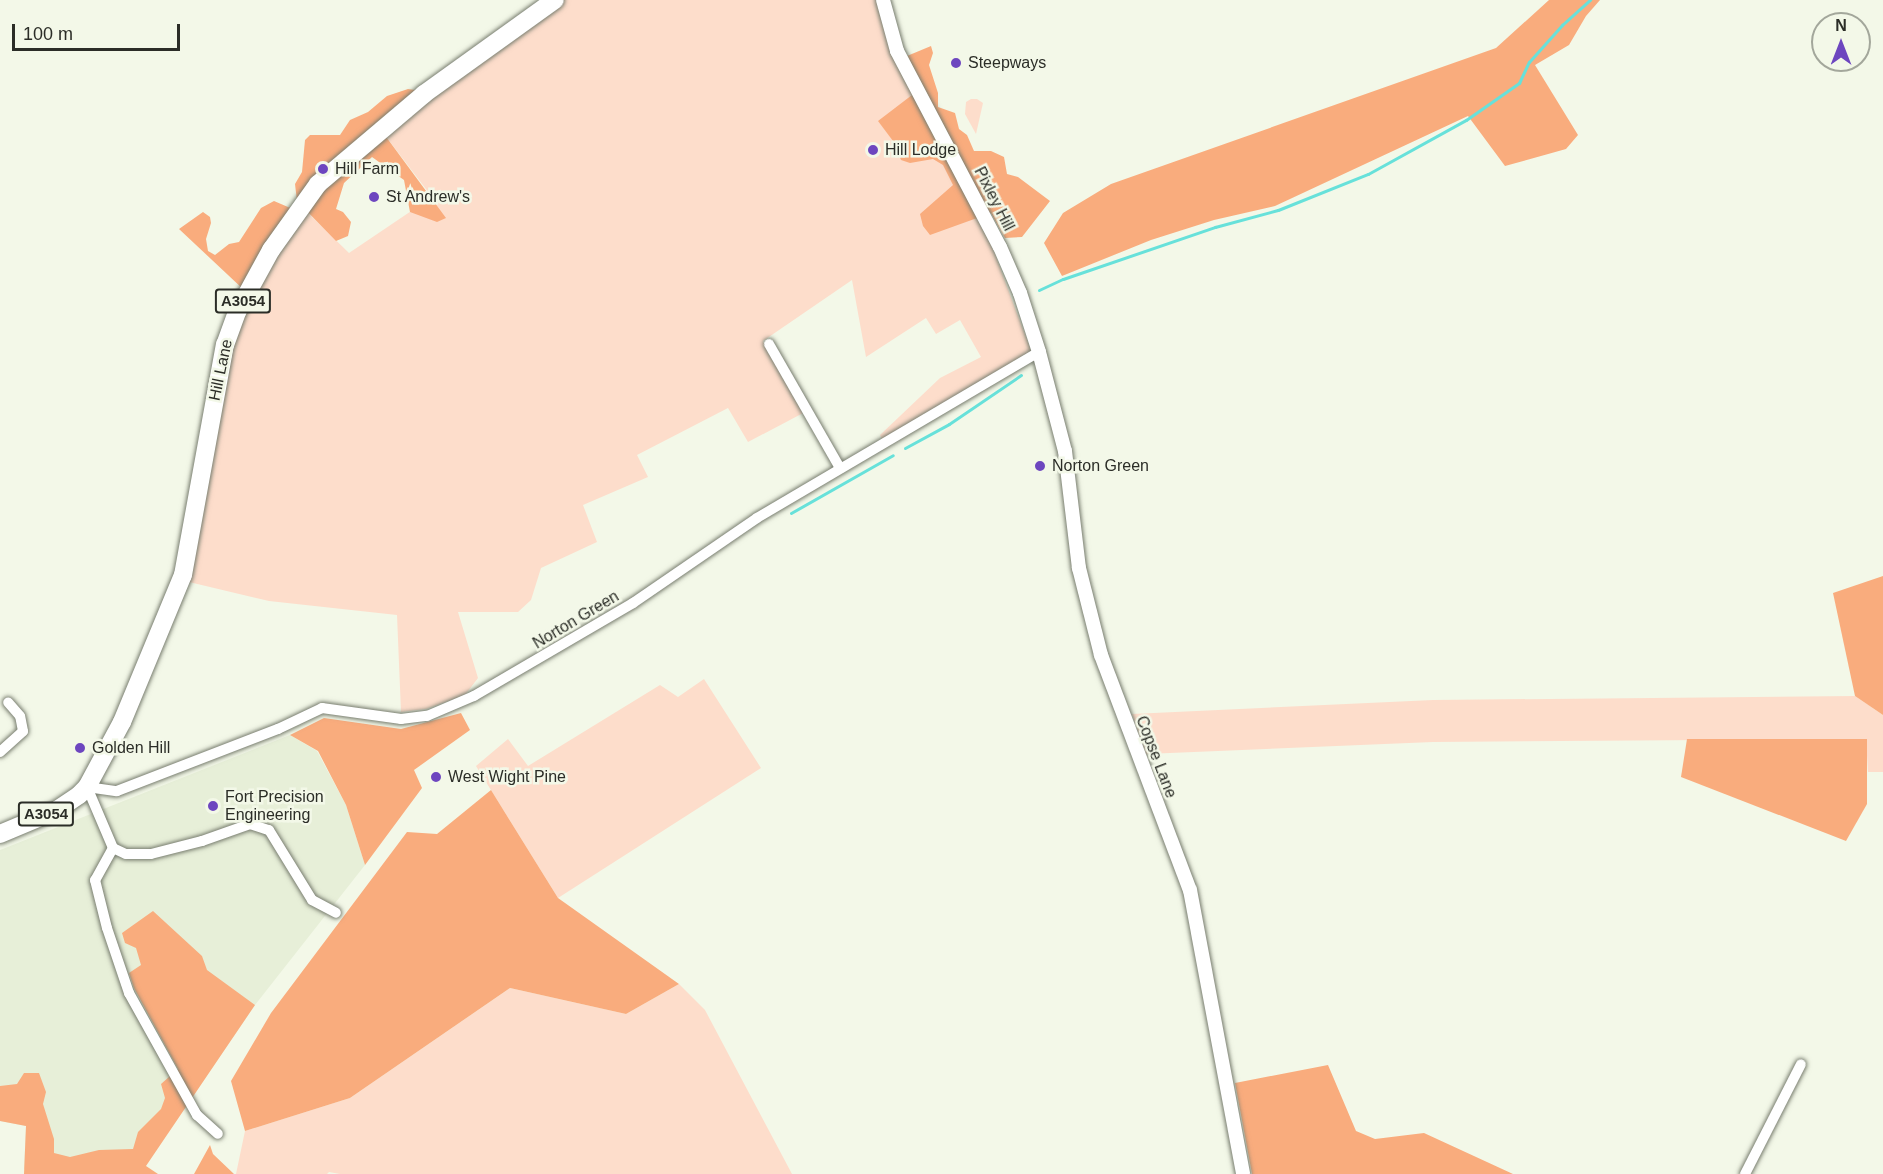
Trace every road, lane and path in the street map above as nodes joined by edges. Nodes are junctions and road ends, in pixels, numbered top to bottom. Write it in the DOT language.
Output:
graph roads {
  1 [pos="555,0"];
  2 [pos="883,0"];
  3 [pos="770,344"];
  4 [pos="1039,352"];
  5 [pos="840,468"];
  6 [pos="8,702"];
  7 [pos="0,752"];
  8 [pos="87,787"];
  9 [pos="0,834"];
  10 [pos="113,848"];
  11 [pos="336,913"];
  12 [pos="1801,1064"];
  13 [pos="218,1134"];
  14 [pos="1243,1174"];
  15 [pos="1745,1174"];
  1 -- 8 [label="main road, Hill Lane / A3054"];
  2 -- 4 [label="street, Pixley Hill"];
  3 -- 5 [label="street"];
  4 -- 5 [label="street, Norton Green"];
  4 -- 14 [label="street, Copse Lane"];
  5 -- 8 [label="street, Norton Green"];
  6 -- 7 [label="street"];
  8 -- 9 [label="main road, A3054"];
  8 -- 10 [label="street"];
  10 -- 11 [label="street"];
  10 -- 13 [label="street"];
  12 -- 15 [label="street"];
}
